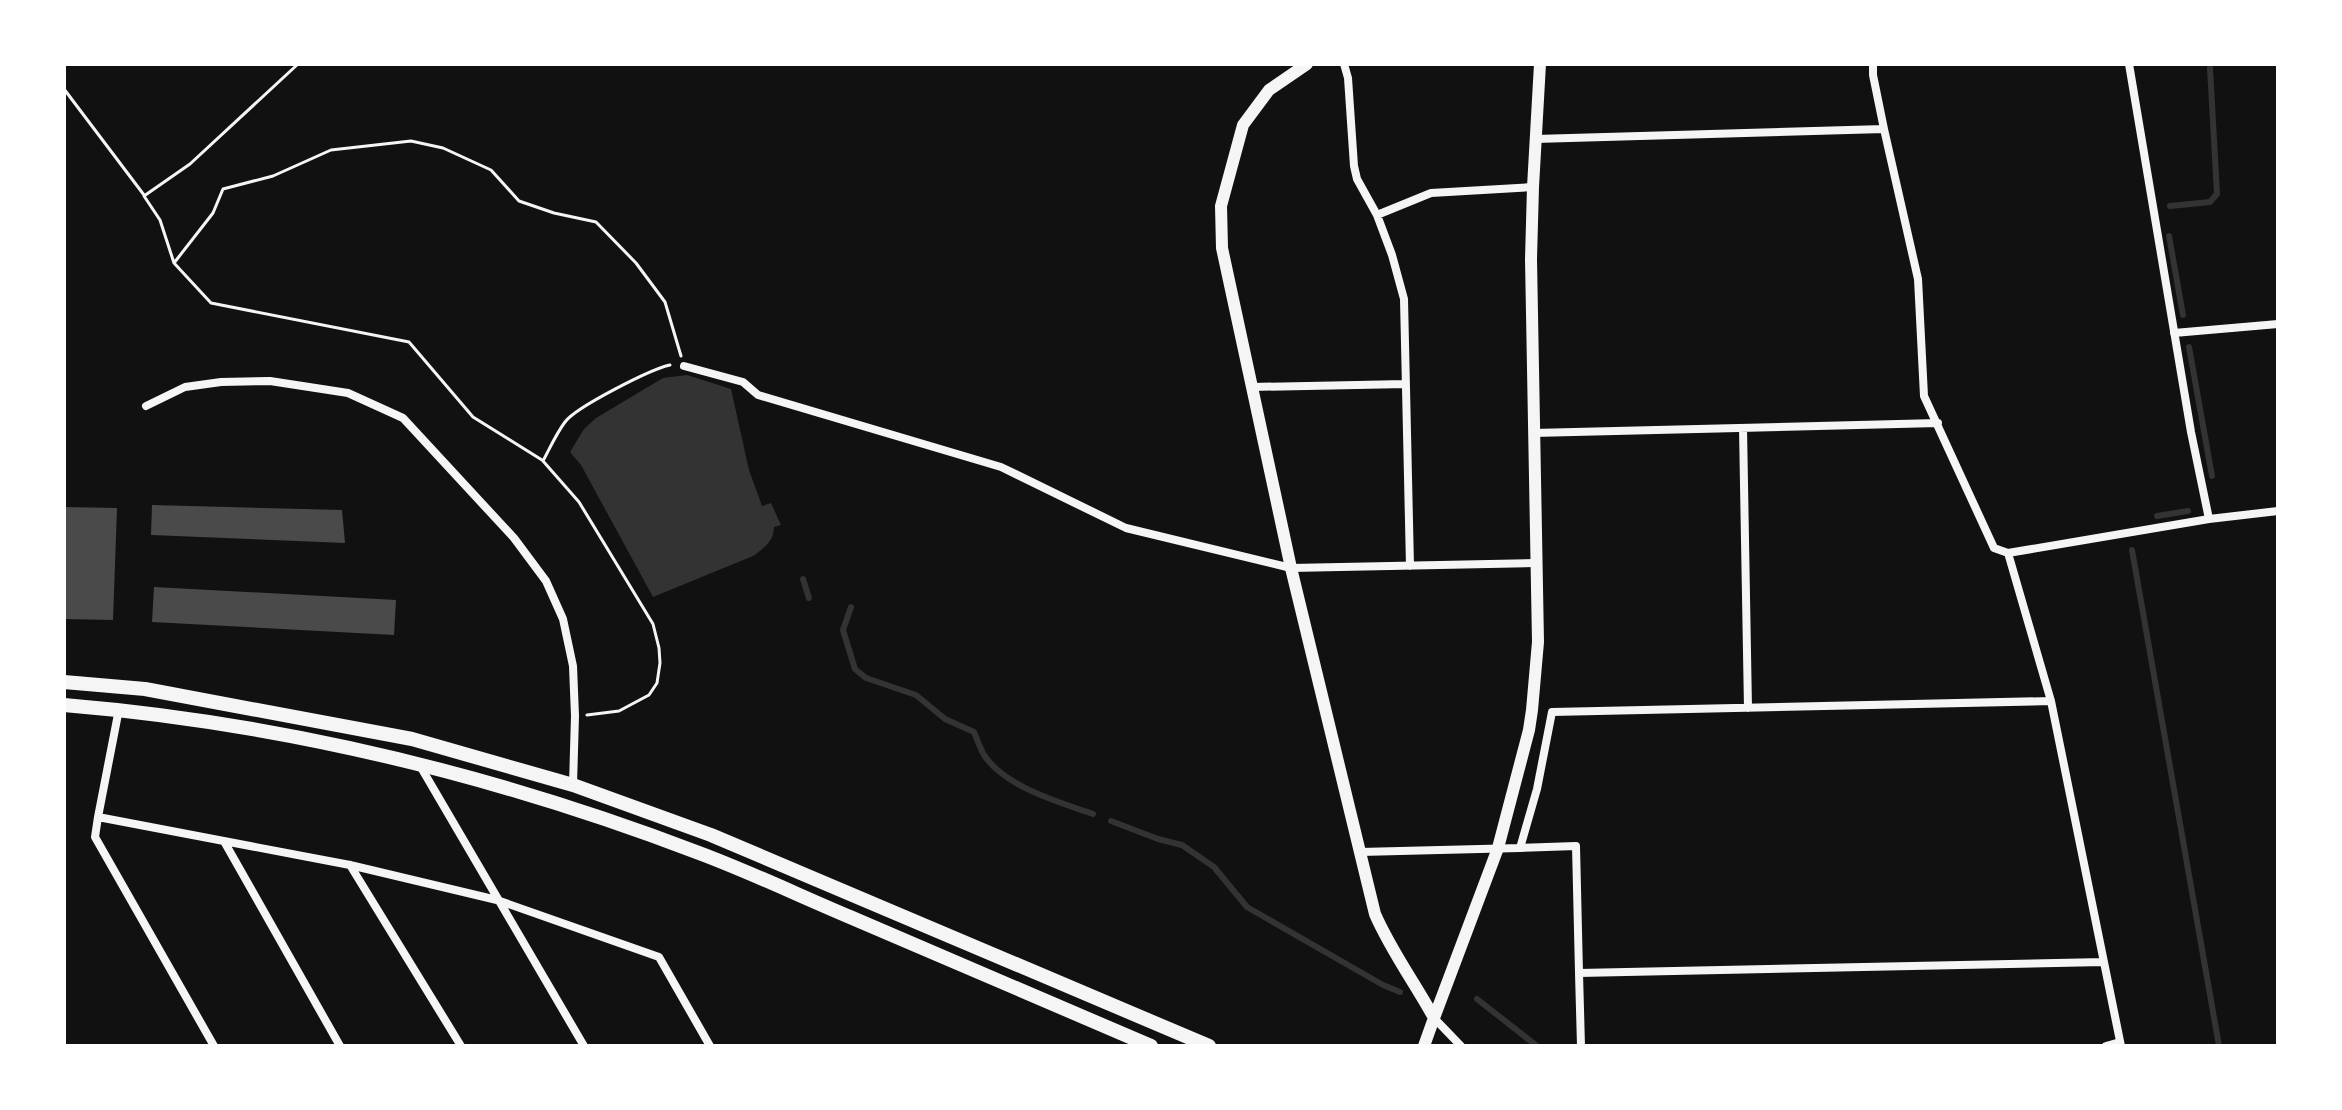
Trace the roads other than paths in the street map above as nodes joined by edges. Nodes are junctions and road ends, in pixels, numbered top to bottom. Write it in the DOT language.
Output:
graph roads {
  1 [pos="1307,64"];
  2 [pos="1344,64"];
  3 [pos="1540,64"];
  4 [pos="1873,64"];
  5 [pos="2129,64"];
  6 [pos="1884,129"];
  7 [pos="1535,139"];
  8 [pos="1533,187"];
  9 [pos="1377,215"];
  10 [pos="2278,324"];
  11 [pos="2174,333"];
  12 [pos="684,366"];
  13 [pos="1406,384"];
  14 [pos="1252,387"];
  15 [pos="146,406"];
  16 [pos="1938,423"];
  17 [pos="1743,428"];
  18 [pos="1533,433"];
  19 [pos="2278,511"];
  20 [pos="2209,519"];
  21 [pos="2008,553"];
  22 [pos="1536,563"];
  23 [pos="1410,566"];
  24 [pos="1291,568"];
  25 [pos="64,682"];
  26 [pos="2051,701"];
  27 [pos="64,705"];
  28 [pos="1748,708"];
  29 [pos="119,709"];
  30 [pos="418,763"];
  31 [pos="573,785"];
  32 [pos="98,817"];
  33 [pos="225,843"];
  34 [pos="1498,848"];
  35 [pos="1520,848"];
  36 [pos="1360,852"];
  37 [pos="350,865"];
  38 [pos="497,900"];
  39 [pos="2104,962"];
  40 [pos="1579,973"];
  41 [pos="1434,1018"];
  42 [pos="2121,1044"];
  43 [pos="214,1046"];
  44 [pos="340,1046"];
  45 [pos="461,1046"];
  46 [pos="584,1046"];
  47 [pos="710,1046"];
  48 [pos="1151,1046"];
  49 [pos="1209,1046"];
  50 [pos="1424,1046"];
  51 [pos="1461,1046"];
  52 [pos="1581,1046"];
  53 [pos="2106,1046"];
  1 -- 14 [label="street"];
  2 -- 9 [label="street"];
  3 -- 7 [label="street"];
  4 -- 6 [label="street"];
  5 -- 11 [label="street"];
  6 -- 7 [label="street"];
  6 -- 16 [label="street"];
  7 -- 8 [label="street"];
  8 -- 9 [label="street"];
  8 -- 18 [label="street"];
  9 -- 13 [label="street"];
  10 -- 11 [label="street"];
  11 -- 20 [label="street"];
  12 -- 24 [label="street"];
  13 -- 14 [label="street"];
  13 -- 23 [label="street"];
  14 -- 24 [label="street"];
  15 -- 31 [label="street"];
  16 -- 17 [label="street"];
  16 -- 21 [label="street"];
  17 -- 18 [label="street"];
  17 -- 28 [label="street"];
  18 -- 22 [label="street"];
  19 -- 20 [label="street"];
  20 -- 21 [label="street"];
  21 -- 26 [label="street"];
  22 -- 23 [label="street"];
  22 -- 34 [label="street"];
  23 -- 24 [label="street"];
  24 -- 36 [label="street"];
  25 -- 31 [label="main road"];
  26 -- 28 [label="street"];
  26 -- 39 [label="street"];
  27 -- 29 [label="main road"];
  28 -- 35 [label="street"];
  29 -- 30 [label="main road"];
  29 -- 32 [label="street"];
  30 -- 38 [label="street"];
  30 -- 48 [label="main road"];
  31 -- 49 [label="main road"];
  32 -- 33 [label="street"];
  32 -- 43 [label="street"];
  33 -- 37 [label="street"];
  33 -- 44 [label="street"];
  34 -- 35 [label="street"];
  34 -- 36 [label="street"];
  34 -- 41 [label="street"];
  35 -- 40 [label="street"];
  36 -- 41 [label="street"];
  37 -- 38 [label="street"];
  37 -- 45 [label="street"];
  38 -- 46 [label="street"];
  38 -- 47 [label="street"];
  39 -- 40 [label="street"];
  39 -- 42 [label="street"];
  40 -- 52 [label="street"];
  41 -- 50 [label="street"];
  41 -- 51 [label="street"];
  42 -- 53 [label="street"];
}
